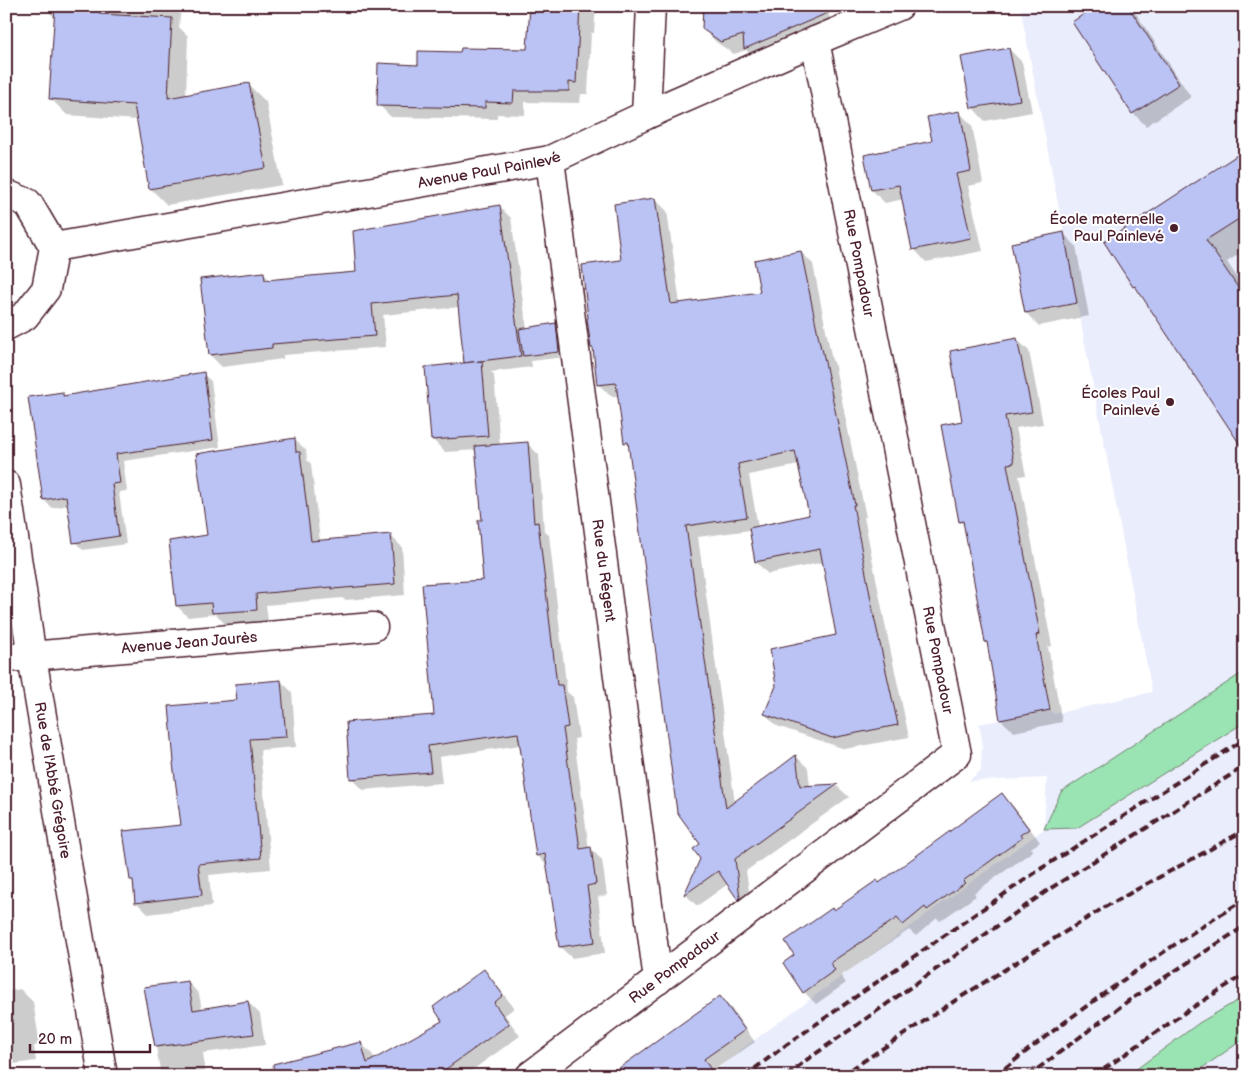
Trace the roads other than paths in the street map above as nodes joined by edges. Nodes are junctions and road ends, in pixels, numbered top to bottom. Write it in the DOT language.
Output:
graph roads {
  1 [pos="651,6"];
  2 [pos="899,6"];
  3 [pos="815,41"];
  4 [pos="646,115"];
  5 [pos="550,160"];
  6 [pos="6,194"];
  7 [pos="54,247"];
  8 [pos="6,326"];
  9 [pos="6,485"];
  10 [pos="373,627"];
  11 [pos="19,658"];
  12 [pos="658,980"];
  13 [pos="102,1076"];
  14 [pos="530,1076"];
  1 -- 4 [label="street"];
  2 -- 3 [label="street, Avenue Paul Painlevé"];
  3 -- 4 [label="street, Avenue Paul Painlevé"];
  3 -- 12 [label="street, Rue Pompadour"];
  4 -- 5 [label="street, Avenue Paul Painlevé"];
  5 -- 7 [label="street, Avenue Paul Painlevé"];
  5 -- 12 [label="street, Rue du Régent"];
  6 -- 7 [label="street"];
  7 -- 8 [label="street"];
  9 -- 11 [label="street, Rue de l'Abbé Grégoire"];
  10 -- 11 [label="street, Avenue Jean Jaurès"];
  11 -- 13 [label="street, Rue de l'Abbé Grégoire"];
  12 -- 14 [label="street, Rue Pompadour"];
}
